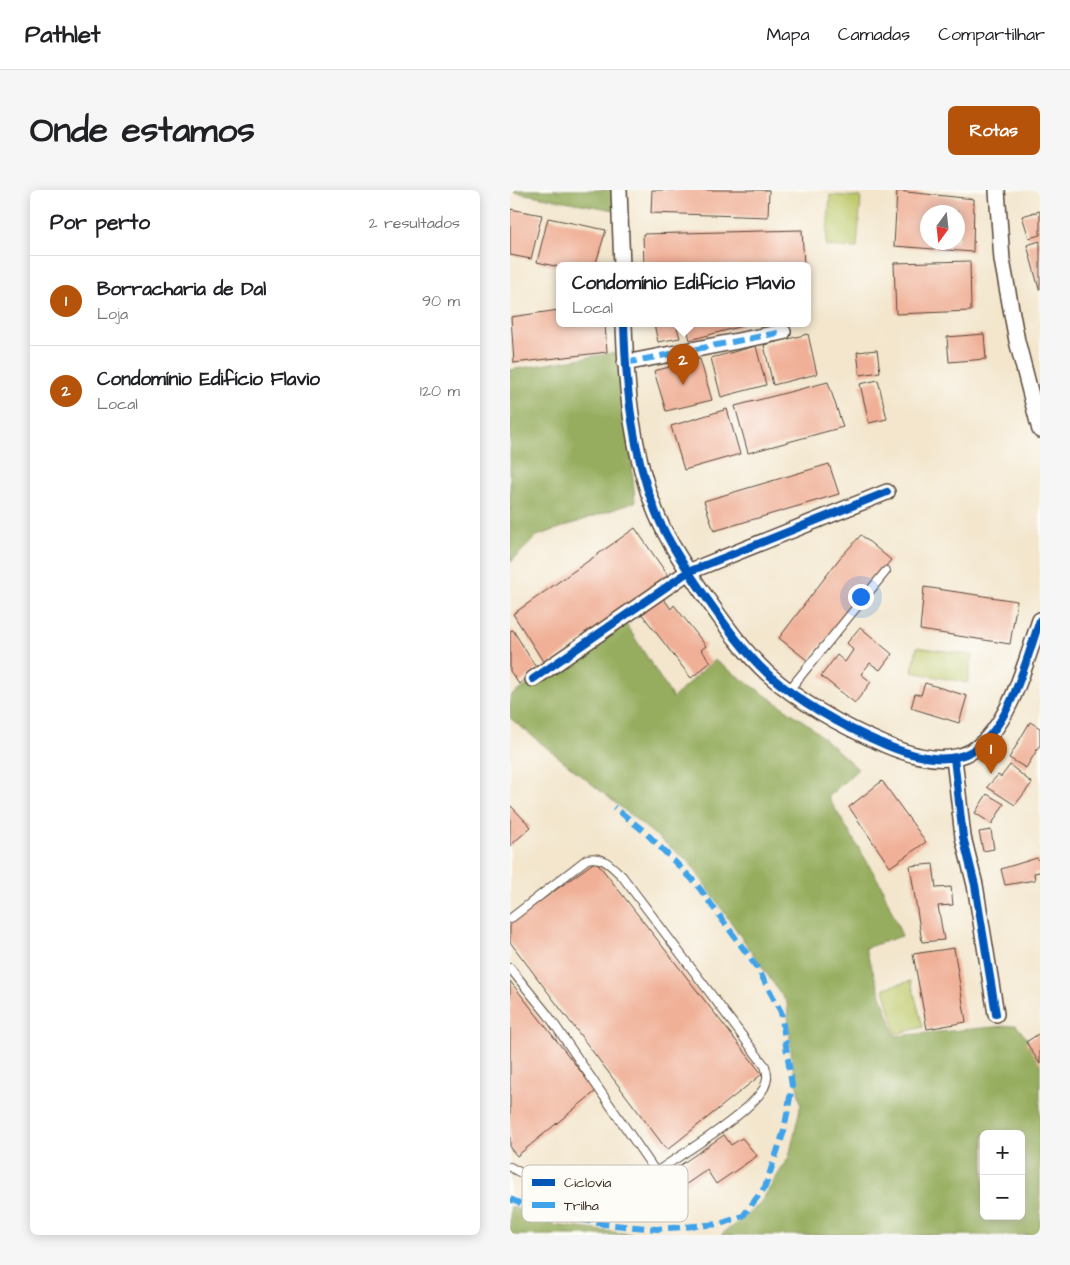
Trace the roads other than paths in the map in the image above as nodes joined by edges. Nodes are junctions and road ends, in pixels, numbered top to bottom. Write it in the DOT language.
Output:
graph roads {
  1 [pos="619,190"];
  2 [pos="997,190"];
  3 [pos="622,262"];
  4 [pos="624,327"];
  5 [pos="783,332"];
  6 [pos="625,363"];
  7 [pos="1040,430"];
  8 [pos="887,492"];
  9 [pos="886,571"];
  10 [pos="688,572"];
  11 [pos="1040,620"];
  12 [pos="533,679"];
  13 [pos="788,690"];
  14 [pos="954,758"];
  15 [pos="510,919"];
  16 [pos="510,968"];
  17 [pos="996,1014"];
  18 [pos="651,1165"];
  19 [pos="666,1165"];
  20 [pos="510,1166"];
  21 [pos="522,1174"];
  1 -- 3 [label="street"];
  2 -- 7 [label="street"];
  4 -- 6 [label="street"];
  5 -- 6 [label="street"];
  6 -- 10 [label="street"];
  8 -- 10 [label="street"];
  9 -- 13 [label="lane"];
  10 -- 12 [label="street"];
  10 -- 13 [label="street"];
  11 -- 14 [label="street"];
  13 -- 14 [label="street"];
  14 -- 17 [label="street"];
  15 -- 19 [label="lane"];
  16 -- 18 [label="lane"];
  20 -- 21 [label="lane"];
}
